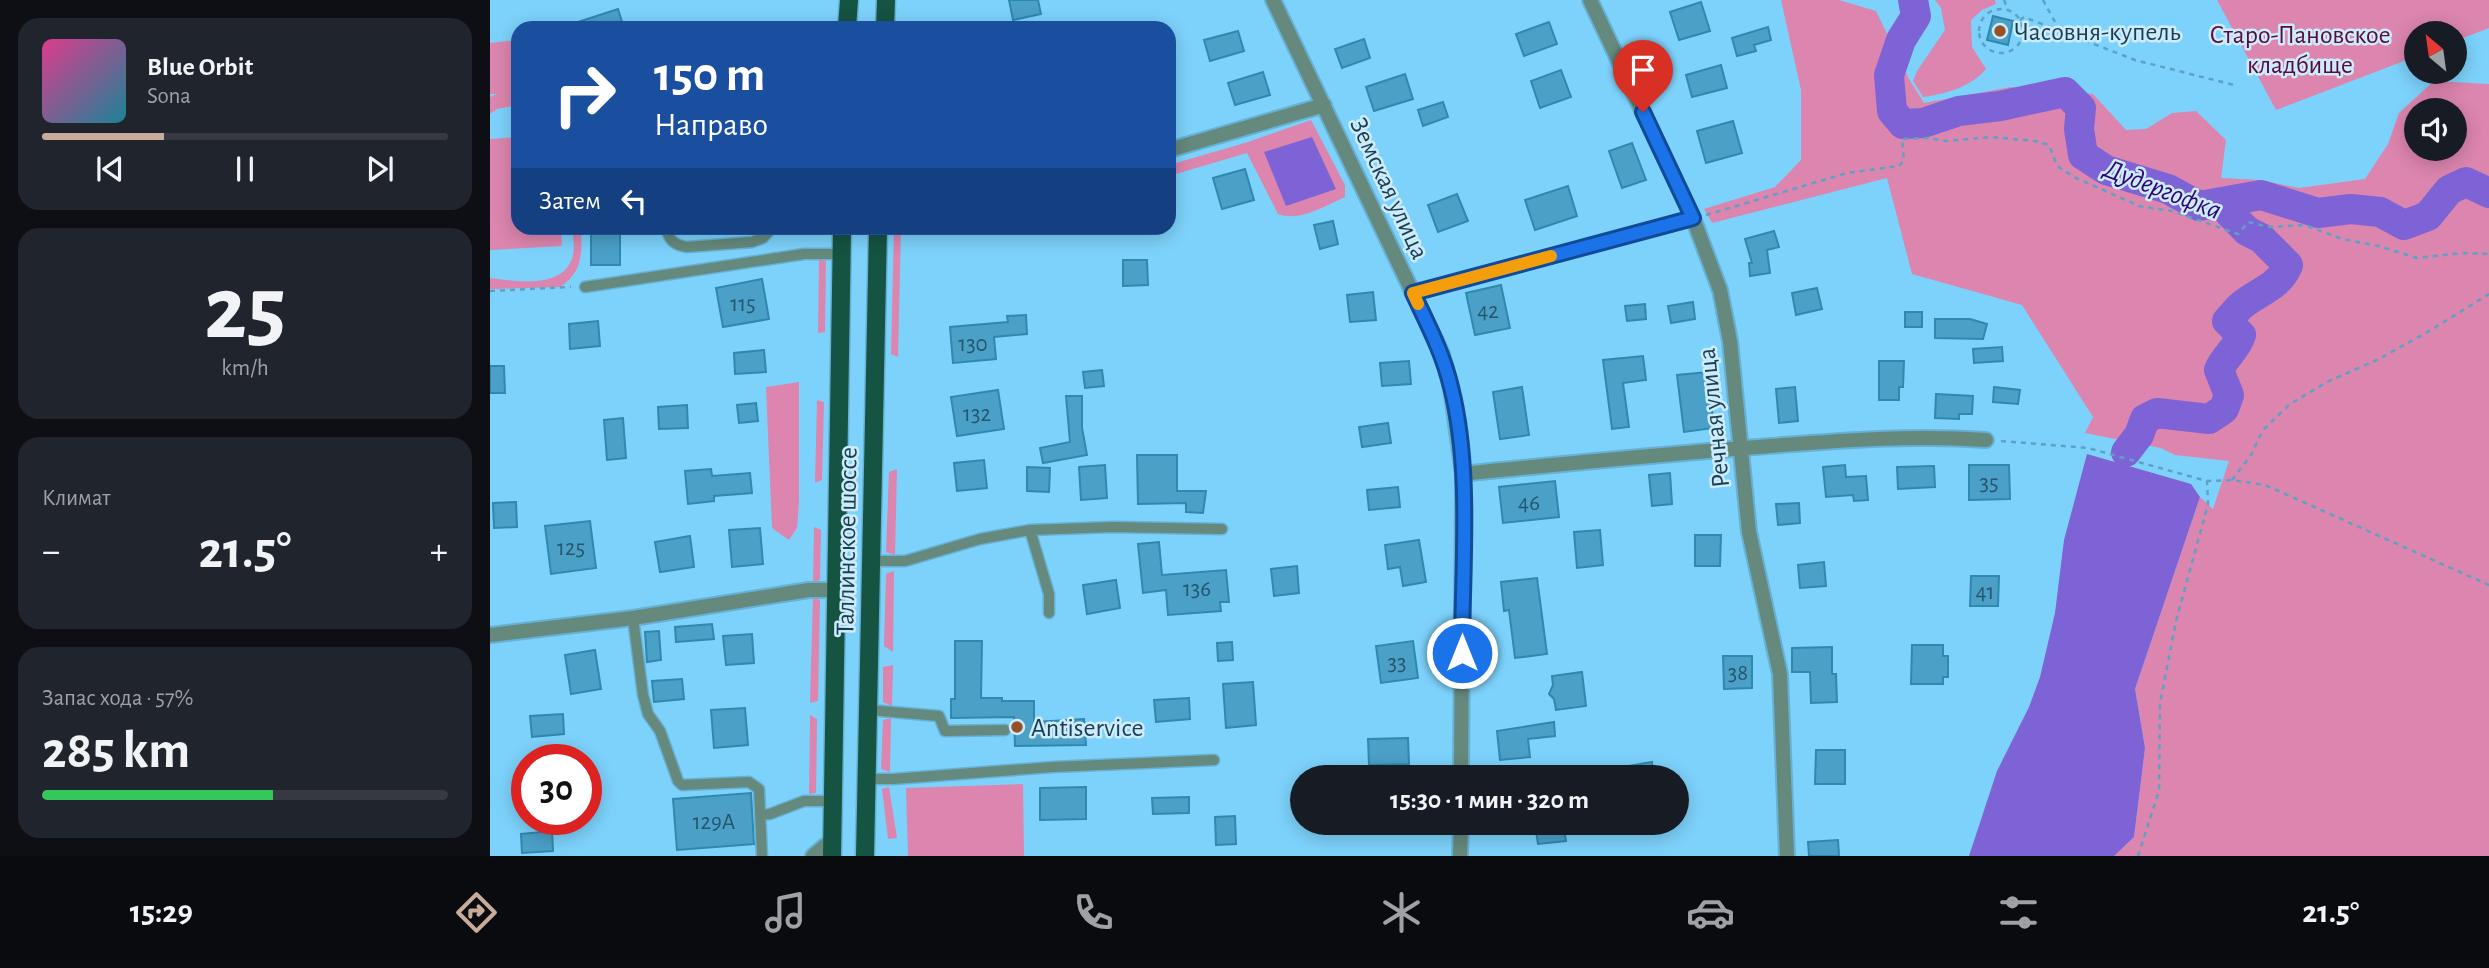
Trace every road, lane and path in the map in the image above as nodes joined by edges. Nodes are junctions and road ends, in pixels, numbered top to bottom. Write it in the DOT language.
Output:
graph roads {
  1 [pos="849,0"];
  2 [pos="886,0"];
  3 [pos="1273,0"];
  4 [pos="1590,0"];
  5 [pos="2004,0"];
  6 [pos="2043,0"];
  7 [pos="2008,10"];
  8 [pos="2020,20"];
  9 [pos="848,21"];
  10 [pos="885,21"];
  11 [pos="2061,32"];
  12 [pos="2234,85"];
  13 [pos="1324,105"];
  14 [pos="1176,148"];
  15 [pos="1693,218"];
  16 [pos="668,235"];
  17 [pos="766,235"];
  18 [pos="842,235"];
  19 [pos="878,235"];
  20 [pos="842,254"];
  21 [pos="2489,254"];
  22 [pos="585,287"];
  23 [pos="490,291"];
  24 [pos="1413,293"];
  25 [pos="2489,294"];
  26 [pos="1986,440"];
  27 [pos="1741,448"];
  28 [pos="1463,474"];
  29 [pos="2232,480"];
  30 [pos="2207,481"];
  31 [pos="1222,528"];
  32 [pos="1030,530"];
  33 [pos="873,561"];
  34 [pos="2489,585"];
  35 [pos="836,590"];
  36 [pos="1049,613"];
  37 [pos="633,618"];
  38 [pos="490,635"];
  39 [pos="869,710"];
  40 [pos="1005,730"];
  41 [pos="1214,761"];
  42 [pos="1461,765"];
  43 [pos="867,779"];
  44 [pos="834,801"];
  45 [pos="760,815"];
  46 [pos="1461,835"];
  47 [pos="832,847"];
  48 [pos="762,856"];
  49 [pos="813,856"];
  50 [pos="865,856"];
  51 [pos="1460,856"];
  52 [pos="1787,856"];
  53 [pos="2138,856"];
  1 -- 9 [label="main road"];
  2 -- 10 [label="main road"];
  3 -- 13 [label="street, Земская улица"];
  4 -- 15 [label="street, Речная улица"];
  5 -- 7 [label="path"];
  6 -- 11 [label="path"];
  7 -- 8 [label="path"];
  7 -- 8 [label="path"];
  8 -- 11 [label="path"];
  11 -- 12 [label="path"];
  13 -- 14 [label="street"];
  13 -- 24 [label="street, Земская улица"];
  15 -- 21 [label="path"];
  15 -- 24 [label="lane"];
  15 -- 27 [label="street, Речная улица"];
  16 -- 17 [label="lane"];
  18 -- 20 [label="main road, Таллинское шоссе"];
  19 -- 33 [label="main road, Таллинское шоссе"];
  20 -- 22 [label="lane"];
  20 -- 35 [label="main road, Таллинское шоссе"];
  22 -- 23 [label="path"];
  24 -- 28 [label="street, Земская улица"];
  25 -- 29 [label="path"];
  26 -- 27 [label="street"];
  26 -- 30 [label="path"];
  27 -- 28 [label="street"];
  27 -- 52 [label="street, Речная улица"];
  28 -- 42 [label="street, Земская улица"];
  29 -- 30 [label="path"];
  29 -- 34 [label="path"];
  30 -- 53 [label="path"];
  31 -- 32 [label="lane"];
  32 -- 33 [label="lane"];
  32 -- 36 [label="lane"];
  33 -- 39 [label="main road, Таллинское шоссе"];
  35 -- 37 [label="street"];
  35 -- 44 [label="main road, Таллинское шоссе"];
  37 -- 38 [label="street"];
  37 -- 45 [label="lane"];
  39 -- 40 [label="lane"];
  39 -- 43 [label="main road, Таллинское шоссе"];
  41 -- 43 [label="lane"];
  43 -- 50 [label="main road, Таллинское шоссе"];
  44 -- 45 [label="lane"];
  44 -- 47 [label="main road, Таллинское шоссе"];
  45 -- 48 [label="lane"];
  46 -- 51 [label="street"];
  47 -- 49 [label="street"];
}
